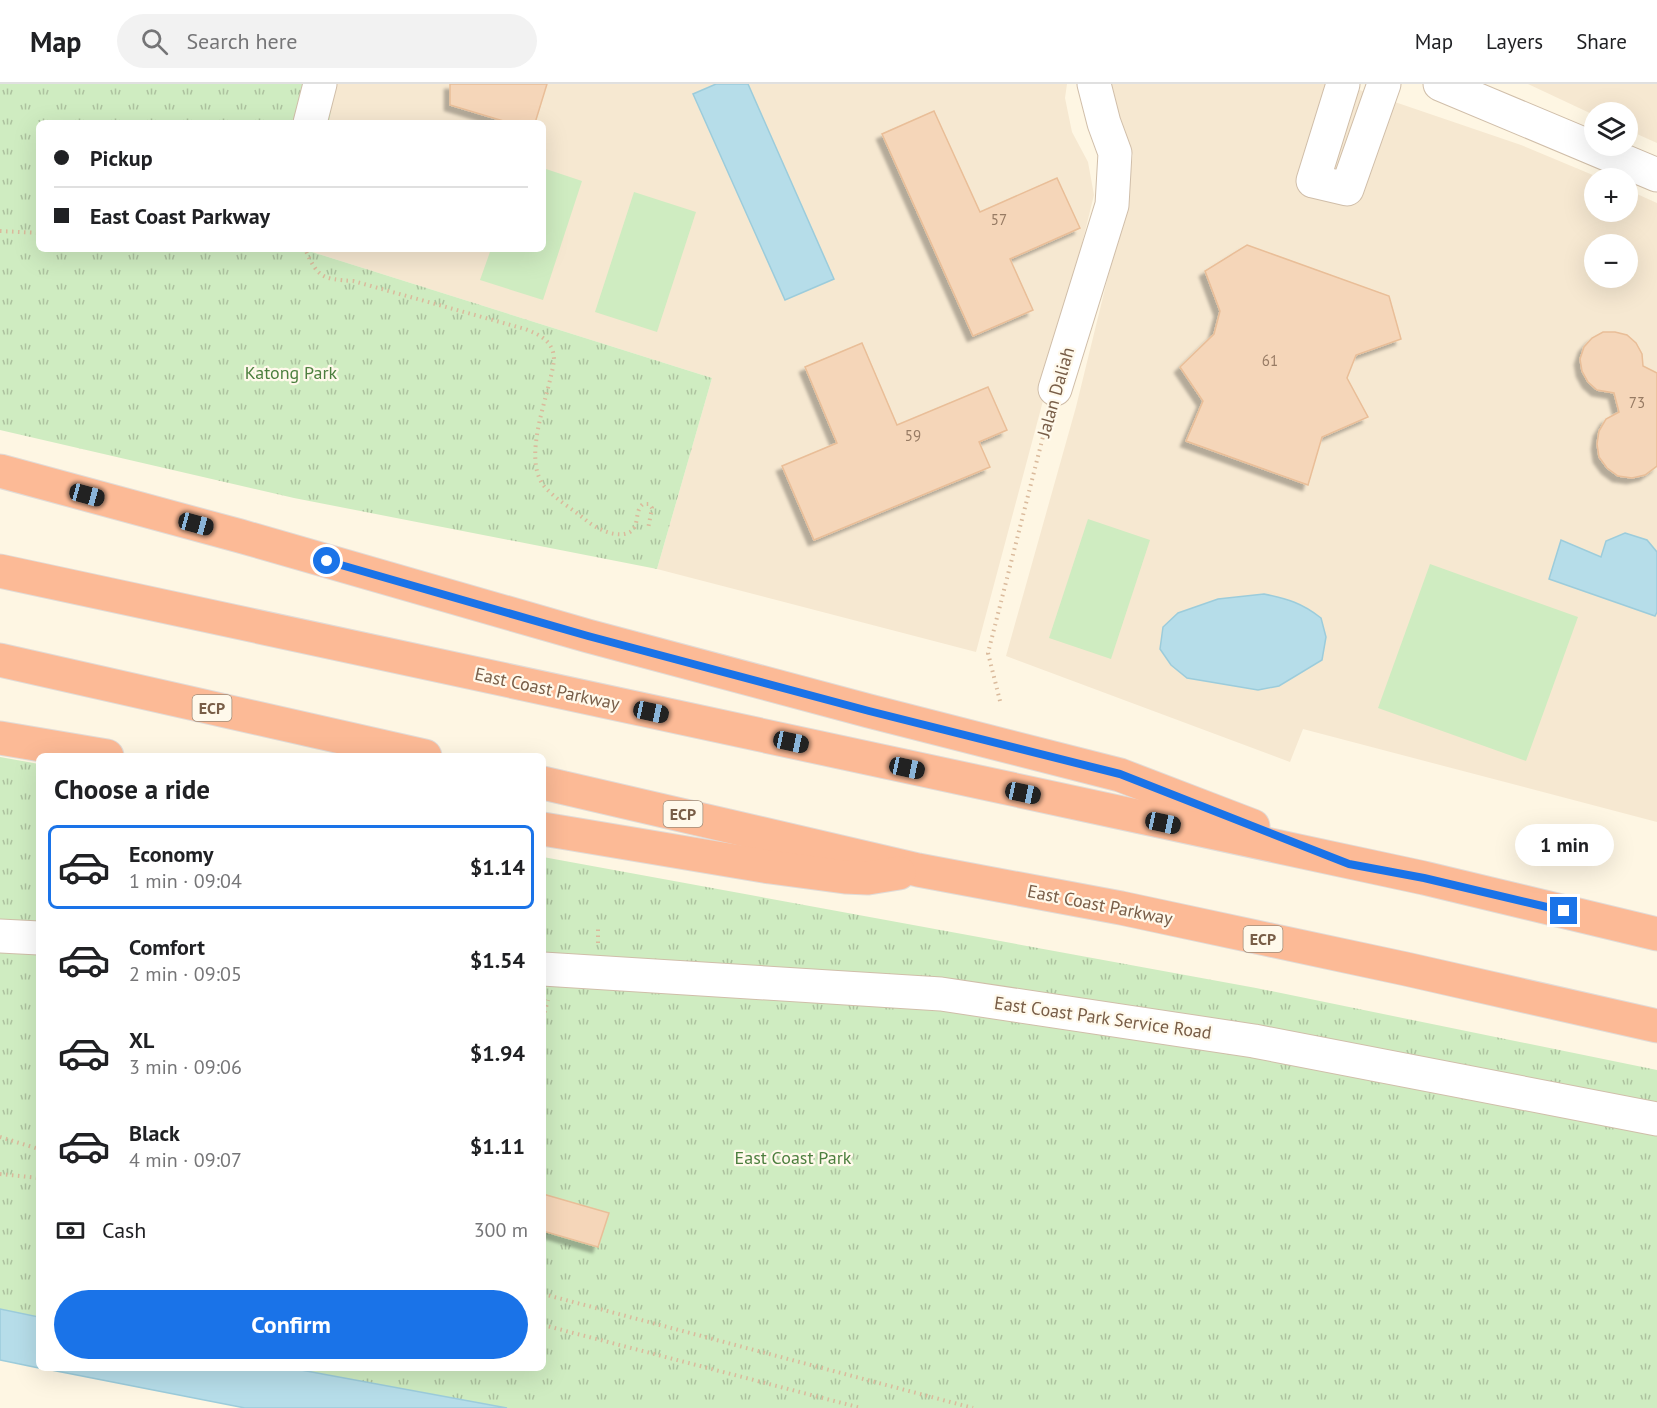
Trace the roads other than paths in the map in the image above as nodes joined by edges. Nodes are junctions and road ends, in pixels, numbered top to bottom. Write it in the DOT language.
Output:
graph roads {
  1 [pos="320,84"];
  2 [pos="1094,84"];
  3 [pos="1343,84"];
  4 [pos="1384,84"];
  5 [pos="1440,84"];
  6 [pos="311,120"];
  7 [pos="1657,175"];
  8 [pos="1055,389"];
  9 [pos="0,471"];
  10 [pos="0,571"];
  11 [pos="0,660"];
  12 [pos="0,738"];
  13 [pos="89,753"];
  14 [pos="411,753"];
  15 [pos="546,784"];
  16 [pos="546,830"];
  17 [pos="1349,864"];
  18 [pos="918,870"];
  19 [pos="1657,934"];
  20 [pos="0,936"];
  21 [pos="36,938"];
  22 [pos="546,969"];
  23 [pos="1657,1026"];
  24 [pos="1657,1119"];
  1 -- 6 [label="street"];
  2 -- 8 [label="street, Jalan Daliah"];
  3 -- 4 [label="street"];
  5 -- 7 [label="street"];
  9 -- 17 [label="highway"];
  10 -- 17 [label="highway, East Coast Parkway"];
  11 -- 14 [label="highway, ECP"];
  12 -- 13 [label="highway"];
  15 -- 18 [label="highway, East Coast Parkway / ECP"];
  16 -- 18 [label="highway"];
  17 -- 19 [label="highway, East Coast Parkway"];
  18 -- 23 [label="highway, East Coast Parkway / ECP"];
  20 -- 21 [label="street"];
  22 -- 24 [label="street, East Coast Park Service Road"];
}
